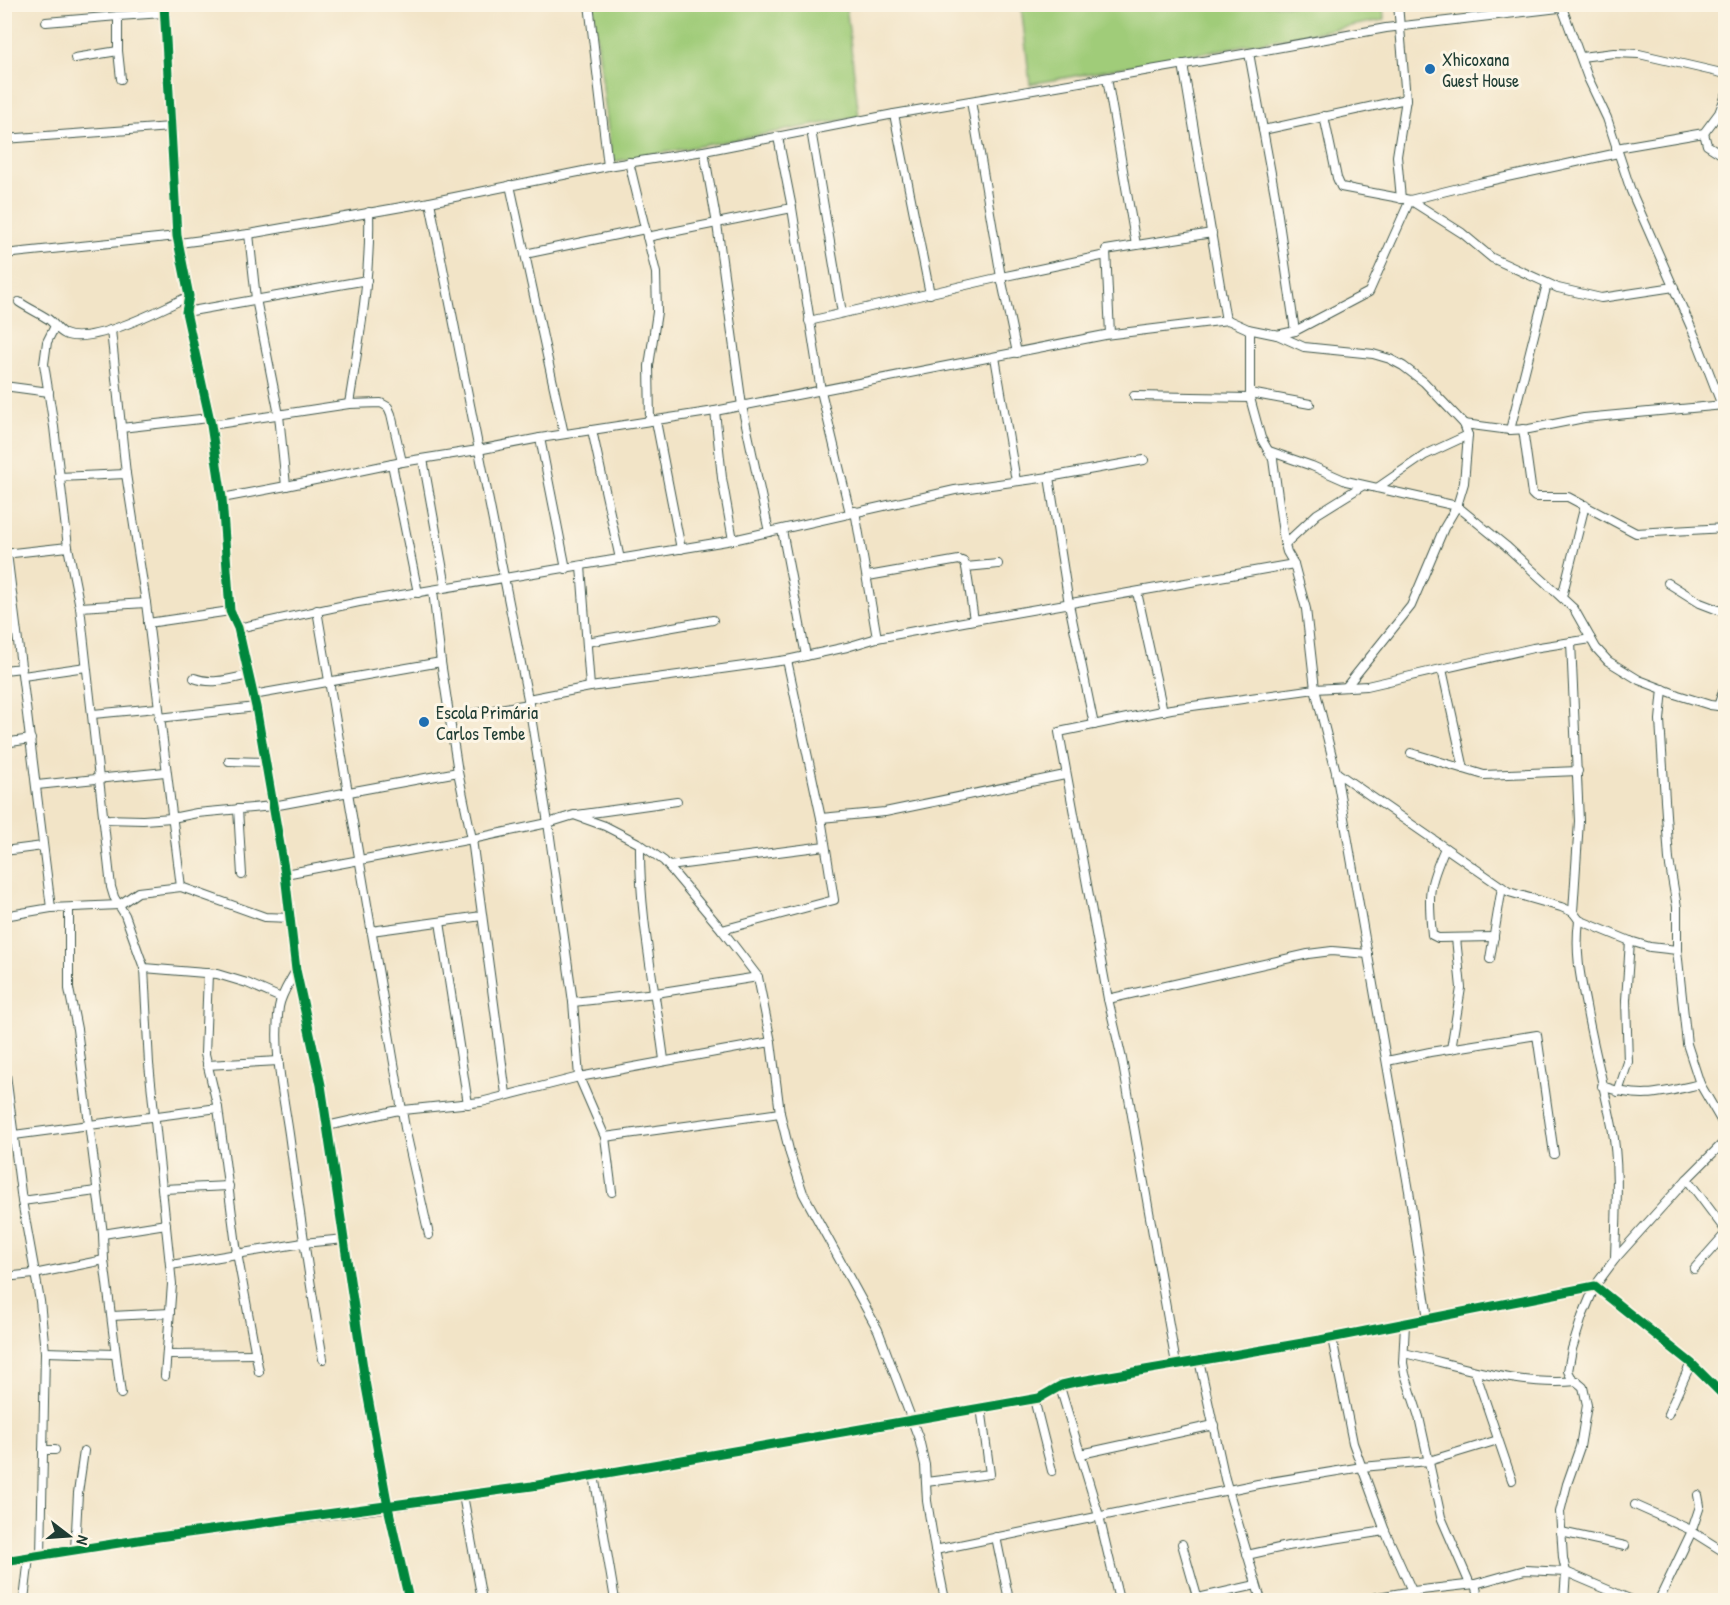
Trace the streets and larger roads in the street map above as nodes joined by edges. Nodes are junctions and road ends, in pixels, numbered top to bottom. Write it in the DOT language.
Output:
graph roads {
  1 [pos="589,4"];
  2 [pos="1398,4"];
  3 [pos="1558,6"];
  4 [pos="164,9"];
  5 [pos="118,16"];
  6 [pos="46,22"];
  7 [pos="1401,26"];
  8 [pos="118,51"];
  9 [pos="1250,53"];
  10 [pos="1581,57"];
  11 [pos="75,58"];
  12 [pos="1183,64"];
  13 [pos="1725,74"];
  14 [pos="1107,78"];
  15 [pos="121,79"];
  16 [pos="1725,95"];
  17 [pos="1406,99"];
  18 [pos="971,101"];
  19 [pos="894,114"];
  20 [pos="1324,116"];
  21 [pos="171,127"];
  22 [pos="811,130"];
  23 [pos="1263,130"];
  24 [pos="1704,133"];
  25 [pos="778,137"];
  26 [pos="4,139"];
  27 [pos="704,151"];
  28 [pos="1617,151"];
  29 [pos="1725,157"];
  30 [pos="629,162"];
  31 [pos="609,166"];
  32 [pos="510,185"];
  33 [pos="1406,200"];
  34 [pos="430,202"];
  35 [pos="792,208"];
  36 [pos="369,212"];
  37 [pos="717,224"];
  38 [pos="645,229"];
  39 [pos="1212,233"];
  40 [pos="249,234"];
  41 [pos="647,237"];
  42 [pos="178,239"];
  43 [pos="1136,245"];
  44 [pos="4,254"];
  45 [pos="525,254"];
  46 [pos="1106,255"];
  47 [pos="1001,277"];
  48 [pos="368,280"];
  49 [pos="1547,284"];
  50 [pos="1674,287"];
  51 [pos="930,294"];
  52 [pos="189,296"];
  53 [pos="256,298"];
  54 [pos="19,302"];
  55 [pos="186,312"];
  56 [pos="842,314"];
  57 [pos="1228,320"];
  58 [pos="809,321"];
  59 [pos="55,326"];
  60 [pos="1248,329"];
  61 [pos="111,330"];
  62 [pos="1295,331"];
  63 [pos="1110,334"];
  64 [pos="1275,334"];
  65 [pos="1017,353"];
  66 [pos="995,357"];
  67 [pos="4,387"];
  68 [pos="821,391"];
  69 [pos="49,392"];
  70 [pos="1134,396"];
  71 [pos="1250,396"];
  72 [pos="349,404"];
  73 [pos="1310,404"];
  74 [pos="1723,405"];
  75 [pos="742,406"];
  76 [pos="715,411"];
  77 [pos="279,415"];
  78 [pos="1725,416"];
  79 [pos="210,421"];
  80 [pos="653,421"];
  81 [pos="1464,424"];
  82 [pos="121,428"];
  83 [pos="1523,429"];
  84 [pos="592,430"];
  85 [pos="1510,430"];
  86 [pos="564,434"];
  87 [pos="1468,435"];
  88 [pos="540,438"];
  89 [pos="478,450"];
  90 [pos="1269,451"];
  91 [pos="423,459"];
  92 [pos="1144,460"];
  93 [pos="402,462"];
  94 [pos="392,464"];
  95 [pos="126,474"];
  96 [pos="59,477"];
  97 [pos="1049,477"];
  98 [pos="1016,481"];
  99 [pos="286,486"];
  100 [pos="1362,486"];
  101 [pos="1377,488"];
  102 [pos="222,498"];
  103 [pos="1585,505"];
  104 [pos="1457,506"];
  105 [pos="853,512"];
  106 [pos="1725,528"];
  107 [pos="782,530"];
  108 [pos="769,532"];
  109 [pos="733,540"];
  110 [pos="1285,544"];
  111 [pos="68,547"];
  112 [pos="681,549"];
  113 [pos="6,554"];
  114 [pos="620,559"];
  115 [pos="998,564"];
  116 [pos="1294,564"];
  117 [pos="581,566"];
  118 [pos="966,567"];
  119 [pos="566,569"];
  120 [pos="868,576"];
  121 [pos="504,579"];
  122 [pos="1668,583"];
  123 [pos="446,588"];
  124 [pos="432,590"];
  125 [pos="1137,592"];
  126 [pos="418,593"];
  127 [pos="1562,597"];
  128 [pos="146,603"];
  129 [pos="1070,604"];
  130 [pos="80,607"];
  131 [pos="317,610"];
  132 [pos="230,611"];
  133 [pos="1725,612"];
  134 [pos="713,620"];
  135 [pos="974,620"];
  136 [pos="148,622"];
  137 [pos="238,628"];
  138 [pos="877,638"];
  139 [pos="1591,639"];
  140 [pos="587,642"];
  141 [pos="1571,642"];
  142 [pos="806,656"];
  143 [pos="787,660"];
  144 [pos="441,662"];
  145 [pos="86,667"];
  146 [pos="1442,669"];
  147 [pos="4,670"];
  148 [pos="22,672"];
  149 [pos="249,675"];
  150 [pos="194,678"];
  151 [pos="328,682"];
  152 [pos="1725,683"];
  153 [pos="590,687"];
  154 [pos="1347,687"];
  155 [pos="1315,689"];
  156 [pos="1663,689"];
  157 [pos="253,695"];
  158 [pos="528,702"];
  159 [pos="256,707"];
  160 [pos="1722,707"];
  161 [pos="157,708"];
  162 [pos="1163,711"];
  163 [pos="93,714"];
  164 [pos="450,717"];
  165 [pos="159,718"];
  166 [pos="1094,725"];
  167 [pos="31,739"];
  168 [pos="4,743"];
  169 [pos="1411,753"];
  170 [pos="228,761"];
  171 [pos="266,762"];
  172 [pos="1464,769"];
  173 [pos="1578,771"];
  174 [pos="165,772"];
  175 [pos="458,772"];
  176 [pos="1336,772"];
  177 [pos="1065,776"];
  178 [pos="100,778"];
  179 [pos="37,785"];
  180 [pos="348,792"];
  181 [pos="677,801"];
  182 [pos="273,806"];
  183 [pos="238,810"];
  184 [pos="574,815"];
  185 [pos="171,818"];
  186 [pos="821,818"];
  187 [pos="103,819"];
  188 [pos="548,823"];
  189 [pos="472,839"];
  190 [pos="640,844"];
  191 [pos="43,846"];
  192 [pos="825,846"];
  193 [pos="1445,848"];
  194 [pos="4,850"];
  195 [pos="360,860"];
  196 [pos="669,866"];
  197 [pos="285,874"];
  198 [pos="242,875"];
  199 [pos="180,887"];
  200 [pos="1502,887"];
  201 [pos="118,904"];
  202 [pos="51,908"];
  203 [pos="69,908"];
  204 [pos="1573,912"];
  205 [pos="4,916"];
  206 [pos="482,916"];
  207 [pos="291,918"];
  208 [pos="1579,920"];
  209 [pos="440,922"];
  210 [pos="723,930"];
  211 [pos="371,931"];
  212 [pos="1494,937"];
  213 [pos="1456,938"];
  214 [pos="1630,941"];
  215 [pos="1677,950"];
  216 [pos="1368,954"];
  217 [pos="1490,959"];
  218 [pos="144,968"];
  219 [pos="296,970"];
  220 [pos="208,973"];
  221 [pos="758,977"];
  222 [pos="656,993"];
  223 [pos="281,998"];
  224 [pos="1108,999"];
  225 [pos="573,1002"];
  226 [pos="771,1042"];
  227 [pos="1451,1049"];
  228 [pos="4,1059"];
  229 [pos="664,1060"];
  230 [pos="279,1061"];
  231 [pos="1387,1061"];
  232 [pos="207,1065"];
  233 [pos="579,1077"];
  234 [pos="1700,1084"];
  235 [pos="1602,1086"];
  236 [pos="1618,1092"];
  237 [pos="506,1094"];
  238 [pos="468,1104"];
  239 [pos="218,1108"];
  240 [pos="403,1111"];
  241 [pos="780,1113"];
  242 [pos="154,1117"];
  243 [pos="88,1126"];
  244 [pos="327,1126"];
  245 [pos="1725,1130"];
  246 [pos="14,1135"];
  247 [pos="605,1137"];
  248 [pos="1725,1140"];
  249 [pos="1554,1154"];
  250 [pos="1687,1179"];
  251 [pos="229,1185"];
  252 [pos="163,1189"];
  253 [pos="96,1191"];
  254 [pos="612,1192"];
  255 [pos="22,1201"];
  256 [pos="166,1224"];
  257 [pos="1725,1232"];
  258 [pos="103,1234"];
  259 [pos="429,1234"];
  260 [pos="345,1239"];
  261 [pos="303,1243"];
  262 [pos="237,1253"];
  263 [pos="1615,1259"];
  264 [pos="104,1260"];
  265 [pos="171,1264"];
  266 [pos="1694,1269"];
  267 [pos="34,1274"];
  268 [pos="4,1277"];
  269 [pos="1595,1286"];
  270 [pos="170,1313"];
  271 [pos="111,1316"];
  272 [pos="1428,1320"];
  273 [pos="1405,1324"];
  274 [pos="1332,1338"];
  275 [pos="45,1352"];
  276 [pos="1404,1353"];
  277 [pos="115,1354"];
  278 [pos="256,1354"];
  279 [pos="168,1355"];
  280 [pos="323,1359"];
  281 [pos="1199,1360"];
  282 [pos="1691,1363"];
  283 [pos="1176,1364"];
  284 [pos="1475,1371"];
  285 [pos="259,1372"];
  286 [pos="165,1376"];
  287 [pos="1577,1381"];
  288 [pos="1060,1387"];
  289 [pos="121,1394"];
  290 [pos="1725,1398"];
  291 [pos="1034,1399"];
  292 [pos="981,1407"];
  293 [pos="1668,1414"];
  294 [pos="914,1420"];
  295 [pos="1214,1425"];
  296 [pos="1498,1440"];
  297 [pos="43,1450"];
  298 [pos="55,1450"];
  299 [pos="84,1451"];
  300 [pos="1081,1454"];
  301 [pos="1429,1461"];
  302 [pos="1362,1467"];
  303 [pos="1052,1471"];
  304 [pos="594,1475"];
  305 [pos="1512,1480"];
  306 [pos="926,1482"];
  307 [pos="1228,1491"];
  308 [pos="463,1495"];
  309 [pos="1698,1495"];
  310 [pos="1635,1505"];
  311 [pos="388,1507"];
  312 [pos="1099,1516"];
  313 [pos="1384,1531"];
  314 [pos="1691,1531"];
  315 [pos="1561,1532"];
  316 [pos="996,1538"];
  317 [pos="1182,1544"];
  318 [pos="1625,1546"];
  319 [pos="75,1550"];
  320 [pos="935,1550"];
  321 [pos="1725,1553"];
  322 [pos="41,1556"];
  323 [pos="1247,1556"];
  324 [pos="29,1557"];
  325 [pos="4,1561"];
  326 [pos="1566,1572"];
  327 [pos="1472,1584"];
  328 [pos="1256,1585"];
  329 [pos="1413,1591"];
  330 [pos="24,1600"];
  331 [pos="409,1600"];
  332 [pos="482,1600"];
  333 [pos="615,1600"];
  334 [pos="945,1600"];
  335 [pos="1009,1600"];
  336 [pos="1119,1600"];
  337 [pos="1195,1600"];
  338 [pos="1261,1600"];
  339 [pos="1361,1600"];
  340 [pos="1416,1600"];
  341 [pos="1479,1600"];
  342 [pos="1564,1600"];
  343 [pos="1632,1600"];
  344 [pos="1659,1600"];
  1 -- 31 [label="street"];
  2 -- 7 [label="street"];
  3 -- 7 [label="street"];
  3 -- 10 [label="street"];
  4 -- 5 [label="street"];
  4 -- 21 [label="street"];
  5 -- 6 [label="street"];
  5 -- 8 [label="street"];
  7 -- 9 [label="street"];
  7 -- 17 [label="street"];
  8 -- 11 [label="street"];
  8 -- 15 [label="street"];
  9 -- 12 [label="street"];
  9 -- 23 [label="street"];
  10 -- 13 [label="street"];
  10 -- 28 [label="street"];
  12 -- 14 [label="street"];
  12 -- 39 [label="street"];
  14 -- 18 [label="street"];
  14 -- 43 [label="street"];
  16 -- 24 [label="street"];
  17 -- 20 [label="street"];
  17 -- 33 [label="street"];
  18 -- 19 [label="street"];
  18 -- 47 [label="street"];
  19 -- 22 [label="street"];
  19 -- 51 [label="street"];
  20 -- 23 [label="street"];
  20 -- 33 [label="street"];
  21 -- 26 [label="street"];
  21 -- 42 [label="street"];
  22 -- 25 [label="street"];
  22 -- 56 [label="street"];
  23 -- 62 [label="street"];
  24 -- 28 [label="street"];
  24 -- 29 [label="street"];
  25 -- 27 [label="street"];
  25 -- 35 [label="street"];
  27 -- 30 [label="street"];
  27 -- 37 [label="street"];
  28 -- 33 [label="street"];
  28 -- 50 [label="street"];
  30 -- 31 [label="street"];
  30 -- 38 [label="street"];
  31 -- 32 [label="street"];
  32 -- 34 [label="street"];
  32 -- 45 [label="street"];
  33 -- 49 [label="street"];
  33 -- 62 [label="street"];
  34 -- 36 [label="street"];
  34 -- 89 [label="street"];
  35 -- 37 [label="street"];
  35 -- 58 [label="street"];
  36 -- 40 [label="street"];
  36 -- 48 [label="street"];
  37 -- 41 [label="street"];
  37 -- 75 [label="street"];
  38 -- 41 [label="street"];
  38 -- 45 [label="street"];
  39 -- 43 [label="street"];
  39 -- 57 [label="street"];
  40 -- 42 [label="street"];
  40 -- 53 [label="street"];
  41 -- 80 [label="street"];
  42 -- 44 [label="street"];
  42 -- 52 [label="street"];
  43 -- 46 [label="street"];
  45 -- 86 [label="street"];
  46 -- 47 [label="street"];
  46 -- 63 [label="street"];
  47 -- 51 [label="street"];
  47 -- 65 [label="street"];
  48 -- 53 [label="street"];
  48 -- 72 [label="street"];
  49 -- 50 [label="street"];
  49 -- 85 [label="street"];
  50 -- 74 [label="street"];
  51 -- 56 [label="street"];
  52 -- 55 [label="street"];
  52 -- 61 [label="street"];
  53 -- 55 [label="street"];
  53 -- 77 [label="street"];
  54 -- 59 [label="street"];
  55 -- 79 [label="street"];
  56 -- 58 [label="street"];
  57 -- 60 [label="street"];
  57 -- 63 [label="street"];
  58 -- 68 [label="street"];
  59 -- 61 [label="street"];
  59 -- 69 [label="street"];
  60 -- 64 [label="street"];
  60 -- 71 [label="street"];
  61 -- 82 [label="street"];
  62 -- 64 [label="street"];
  63 -- 65 [label="street"];
  64 -- 81 [label="street"];
  65 -- 66 [label="street"];
  66 -- 68 [label="street"];
  66 -- 98 [label="street"];
  67 -- 69 [label="street"];
  68 -- 75 [label="street"];
  68 -- 105 [label="street"];
  69 -- 96 [label="street"];
  70 -- 71 [label="street"];
  71 -- 73 [label="street"];
  71 -- 90 [label="street"];
  72 -- 77 [label="street"];
  72 -- 93 [label="street"];
  74 -- 78 [label="street"];
  74 -- 83 [label="street"];
  75 -- 76 [label="street"];
  75 -- 108 [label="street"];
  76 -- 80 [label="street"];
  76 -- 109 [label="street"];
  77 -- 79 [label="street"];
  77 -- 99 [label="street"];
  79 -- 82 [label="street"];
  79 -- 102 [label="street"];
  80 -- 84 [label="street"];
  80 -- 112 [label="street"];
  81 -- 85 [label="street"];
  81 -- 87 [label="street"];
  82 -- 95 [label="street"];
  83 -- 85 [label="street"];
  83 -- 103 [label="street"];
  84 -- 86 [label="street"];
  84 -- 114 [label="street"];
  86 -- 88 [label="street"];
  87 -- 101 [label="street"];
  87 -- 104 [label="street"];
  88 -- 89 [label="street"];
  88 -- 119 [label="street"];
  89 -- 91 [label="street"];
  89 -- 121 [label="street"];
  90 -- 100 [label="street"];
  90 -- 110 [label="street"];
  91 -- 93 [label="street"];
  91 -- 123 [label="street"];
  92 -- 97 [label="street"];
  93 -- 94 [label="street"];
  94 -- 99 [label="street"];
  94 -- 126 [label="street"];
  95 -- 96 [label="street"];
  95 -- 128 [label="street"];
  96 -- 111 [label="street"];
  97 -- 98 [label="street"];
  97 -- 129 [label="street"];
  98 -- 105 [label="street"];
  99 -- 102 [label="street"];
  100 -- 101 [label="street"];
  100 -- 110 [label="street"];
  101 -- 104 [label="street"];
  102 -- 132 [label="street"];
  103 -- 106 [label="street"];
  103 -- 127 [label="street"];
  104 -- 127 [label="street"];
  104 -- 154 [label="street"];
  105 -- 107 [label="street"];
  105 -- 120 [label="street"];
  107 -- 108 [label="street"];
  107 -- 142 [label="street"];
  108 -- 109 [label="street"];
  109 -- 112 [label="street"];
  110 -- 116 [label="street"];
  111 -- 113 [label="street"];
  111 -- 130 [label="street"];
  112 -- 114 [label="street"];
  113 -- 148 [label="street"];
  114 -- 117 [label="street"];
  115 -- 118 [label="street"];
  116 -- 125 [label="street"];
  116 -- 155 [label="street"];
  117 -- 119 [label="street"];
  117 -- 140 [label="street"];
  118 -- 120 [label="street"];
  118 -- 135 [label="street"];
  119 -- 121 [label="street"];
  120 -- 138 [label="street"];
  121 -- 123 [label="street"];
  121 -- 158 [label="street"];
  122 -- 133 [label="street"];
  123 -- 124 [label="street"];
  124 -- 126 [label="street"];
  124 -- 144 [label="street"];
  125 -- 129 [label="street"];
  125 -- 162 [label="street"];
  126 -- 131 [label="street"];
  127 -- 139 [label="street"];
  128 -- 130 [label="street"];
  128 -- 136 [label="street"];
  129 -- 135 [label="street"];
  129 -- 166 [label="street"];
  130 -- 145 [label="street"];
  131 -- 137 [label="street"];
  131 -- 151 [label="street"];
  132 -- 136 [label="street"];
  132 -- 137 [label="street"];
  134 -- 140 [label="street"];
  135 -- 138 [label="street"];
  136 -- 161 [label="street"];
  137 -- 149 [label="street"];
  138 -- 142 [label="street"];
  139 -- 141 [label="street"];
  139 -- 156 [label="street"];
  140 -- 153 [label="street"];
  141 -- 146 [label="street"];
  141 -- 173 [label="street"];
  142 -- 143 [label="street"];
  143 -- 153 [label="street"];
  143 -- 186 [label="street"];
  144 -- 151 [label="street"];
  144 -- 164 [label="street"];
  145 -- 148 [label="street"];
  145 -- 163 [label="street"];
  146 -- 154 [label="street"];
  146 -- 172 [label="street"];
  147 -- 148 [label="street"];
  148 -- 167 [label="street"];
  149 -- 150 [label="street"];
  149 -- 157 [label="street"];
  151 -- 157 [label="street"];
  151 -- 180 [label="street"];
  152 -- 160 [label="street"];
  153 -- 158 [label="street"];
  154 -- 155 [label="street"];
  155 -- 162 [label="street"];
  155 -- 176 [label="street"];
  156 -- 160 [label="street"];
  156 -- 215 [label="street"];
  157 -- 159 [label="street"];
  158 -- 164 [label="street"];
  158 -- 188 [label="street"];
  159 -- 165 [label="street"];
  159 -- 171 [label="street"];
  161 -- 163 [label="street"];
  161 -- 165 [label="street"];
  162 -- 166 [label="street"];
  163 -- 178 [label="street"];
  164 -- 175 [label="street"];
  165 -- 174 [label="street"];
  166 -- 177 [label="street"];
  167 -- 168 [label="street"];
  167 -- 179 [label="street"];
  169 -- 172 [label="street"];
  170 -- 171 [label="street"];
  171 -- 182 [label="street"];
  172 -- 173 [label="street"];
  173 -- 204 [label="street"];
  174 -- 178 [label="street"];
  174 -- 185 [label="street"];
  175 -- 180 [label="street"];
  175 -- 189 [label="street"];
  176 -- 193 [label="street"];
  176 -- 216 [label="street"];
  177 -- 186 [label="street"];
  177 -- 224 [label="street"];
  178 -- 179 [label="street"];
  178 -- 187 [label="street"];
  179 -- 191 [label="street"];
  180 -- 182 [label="street"];
  180 -- 195 [label="street"];
  181 -- 184 [label="street"];
  182 -- 183 [label="street"];
  182 -- 197 [label="street"];
  183 -- 185 [label="street"];
  183 -- 198 [label="street"];
  184 -- 188 [label="street"];
  184 -- 190 [label="street"];
  185 -- 187 [label="street"];
  185 -- 199 [label="street"];
  186 -- 192 [label="street"];
  187 -- 201 [label="street"];
  188 -- 189 [label="street"];
  188 -- 225 [label="street"];
  189 -- 195 [label="street"];
  189 -- 206 [label="street"];
  190 -- 196 [label="street"];
  190 -- 222 [label="street"];
  191 -- 194 [label="street"];
  191 -- 202 [label="street"];
  192 -- 196 [label="street"];
  192 -- 210 [label="street"];
  193 -- 200 [label="street"];
  193 -- 213 [label="street"];
  195 -- 197 [label="street"];
  195 -- 211 [label="street"];
  196 -- 210 [label="street"];
  197 -- 207 [label="street"];
  199 -- 201 [label="street"];
  199 -- 207 [label="street"];
  200 -- 204 [label="street"];
  200 -- 212 [label="street"];
  201 -- 203 [label="street"];
  201 -- 218 [label="street"];
  202 -- 203 [label="street"];
  202 -- 205 [label="street"];
  203 -- 243 [label="street"];
  204 -- 208 [label="street"];
  206 -- 209 [label="street"];
  206 -- 237 [label="street"];
  207 -- 219 [label="street"];
  208 -- 214 [label="street"];
  208 -- 235 [label="street"];
  209 -- 211 [label="street"];
  209 -- 238 [label="street"];
  210 -- 221 [label="street"];
  211 -- 240 [label="street"];
  212 -- 213 [label="street"];
  212 -- 217 [label="street"];
  213 -- 227 [label="street"];
  214 -- 215 [label="street"];
  214 -- 236 [label="street"];
  215 -- 234 [label="street"];
  216 -- 224 [label="street"];
  216 -- 231 [label="street"];
  218 -- 220 [label="street"];
  218 -- 242 [label="street"];
  219 -- 223 [label="street"];
  219 -- 244 [label="street"];
  220 -- 223 [label="street"];
  220 -- 232 [label="street"];
  221 -- 222 [label="street"];
  221 -- 226 [label="street"];
  222 -- 225 [label="street"];
  222 -- 229 [label="street"];
  223 -- 230 [label="street"];
  224 -- 283 [label="street"];
  225 -- 233 [label="street"];
  226 -- 229 [label="street"];
  226 -- 241 [label="street"];
  227 -- 231 [label="street"];
  227 -- 249 [label="street"];
  228 -- 246 [label="street"];
  229 -- 233 [label="street"];
  230 -- 232 [label="street"];
  230 -- 261 [label="street"];
  231 -- 272 [label="street"];
  232 -- 239 [label="street"];
  233 -- 237 [label="street"];
  233 -- 247 [label="street"];
  234 -- 236 [label="street"];
  234 -- 245 [label="street"];
  235 -- 236 [label="street"];
  235 -- 263 [label="street"];
  237 -- 238 [label="street"];
  238 -- 240 [label="street"];
  239 -- 242 [label="street"];
  239 -- 251 [label="street"];
  240 -- 244 [label="street"];
  240 -- 259 [label="street"];
  241 -- 247 [label="street"];
  241 -- 294 [label="street"];
  242 -- 243 [label="street"];
  242 -- 252 [label="street"];
  243 -- 246 [label="street"];
  243 -- 253 [label="street"];
  244 -- 260 [label="street"];
  246 -- 255 [label="street"];
  247 -- 254 [label="street"];
  248 -- 250 [label="street"];
  250 -- 257 [label="street"];
  250 -- 263 [label="street"];
  251 -- 252 [label="street"];
  251 -- 262 [label="street"];
  252 -- 256 [label="street"];
  253 -- 255 [label="street"];
  253 -- 258 [label="street"];
  255 -- 267 [label="street"];
  256 -- 258 [label="street"];
  256 -- 265 [label="street"];
  257 -- 266 [label="street"];
  258 -- 264 [label="street"];
  260 -- 261 [label="street"];
  260 -- 311 [label="street"];
  261 -- 262 [label="street"];
  261 -- 280 [label="street"];
  262 -- 265 [label="street"];
  262 -- 278 [label="street"];
  263 -- 269 [label="street"];
  264 -- 267 [label="street"];
  264 -- 271 [label="street"];
  265 -- 270 [label="street"];
  267 -- 268 [label="street"];
  267 -- 275 [label="street"];
  269 -- 272 [label="street"];
  269 -- 282 [label="street"];
  269 -- 287 [label="street"];
  270 -- 271 [label="street"];
  270 -- 279 [label="street"];
  271 -- 277 [label="street"];
  272 -- 273 [label="street"];
  273 -- 274 [label="street"];
  273 -- 276 [label="street"];
  274 -- 281 [label="street"];
  274 -- 302 [label="street"];
  275 -- 277 [label="street"];
  275 -- 297 [label="street"];
  276 -- 284 [label="street"];
  276 -- 301 [label="street"];
  277 -- 289 [label="street"];
  278 -- 279 [label="street"];
  278 -- 285 [label="street"];
  279 -- 286 [label="street"];
  281 -- 283 [label="street"];
  281 -- 295 [label="street"];
  282 -- 290 [label="street"];
  282 -- 293 [label="street"];
  283 -- 288 [label="street"];
  284 -- 287 [label="street"];
  284 -- 296 [label="street"];
  287 -- 315 [label="street"];
  288 -- 291 [label="street"];
  288 -- 300 [label="street"];
  291 -- 292 [label="street"];
  291 -- 303 [label="street"];
  292 -- 294 [label="street"];
  292 -- 306 [label="street"];
  294 -- 304 [label="street"];
  294 -- 306 [label="street"];
  295 -- 300 [label="street"];
  295 -- 307 [label="street"];
  296 -- 301 [label="street"];
  296 -- 305 [label="street"];
  297 -- 298 [label="street"];
  297 -- 322 [label="street"];
  299 -- 319 [label="street"];
  300 -- 312 [label="street"];
  301 -- 302 [label="street"];
  301 -- 327 [label="street"];
  302 -- 307 [label="street"];
  302 -- 313 [label="street"];
  304 -- 308 [label="street"];
  304 -- 333 [label="street"];
  306 -- 320 [label="street"];
  307 -- 312 [label="street"];
  307 -- 323 [label="street"];
  308 -- 311 [label="street"];
  308 -- 332 [label="street"];
  309 -- 314 [label="street"];
  310 -- 314 [label="street"];
  311 -- 319 [label="street"];
  311 -- 331 [label="street"];
  312 -- 316 [label="street"];
  312 -- 336 [label="street"];
  313 -- 323 [label="street"];
  313 -- 329 [label="street"];
  314 -- 321 [label="street"];
  314 -- 344 [label="street"];
  315 -- 318 [label="street"];
  315 -- 326 [label="street"];
  316 -- 320 [label="street"];
  316 -- 335 [label="street"];
  317 -- 337 [label="street"];
  319 -- 322 [label="street"];
  320 -- 334 [label="street"];
  322 -- 324 [label="street"];
  323 -- 328 [label="street"];
  324 -- 325 [label="street"];
  324 -- 330 [label="street"];
  326 -- 327 [label="street"];
  326 -- 342 [label="street"];
  326 -- 343 [label="street"];
  327 -- 329 [label="street"];
  327 -- 341 [label="street"];
  328 -- 337 [label="street"];
  328 -- 338 [label="street"];
  329 -- 339 [label="street"];
  329 -- 340 [label="street"];
}
